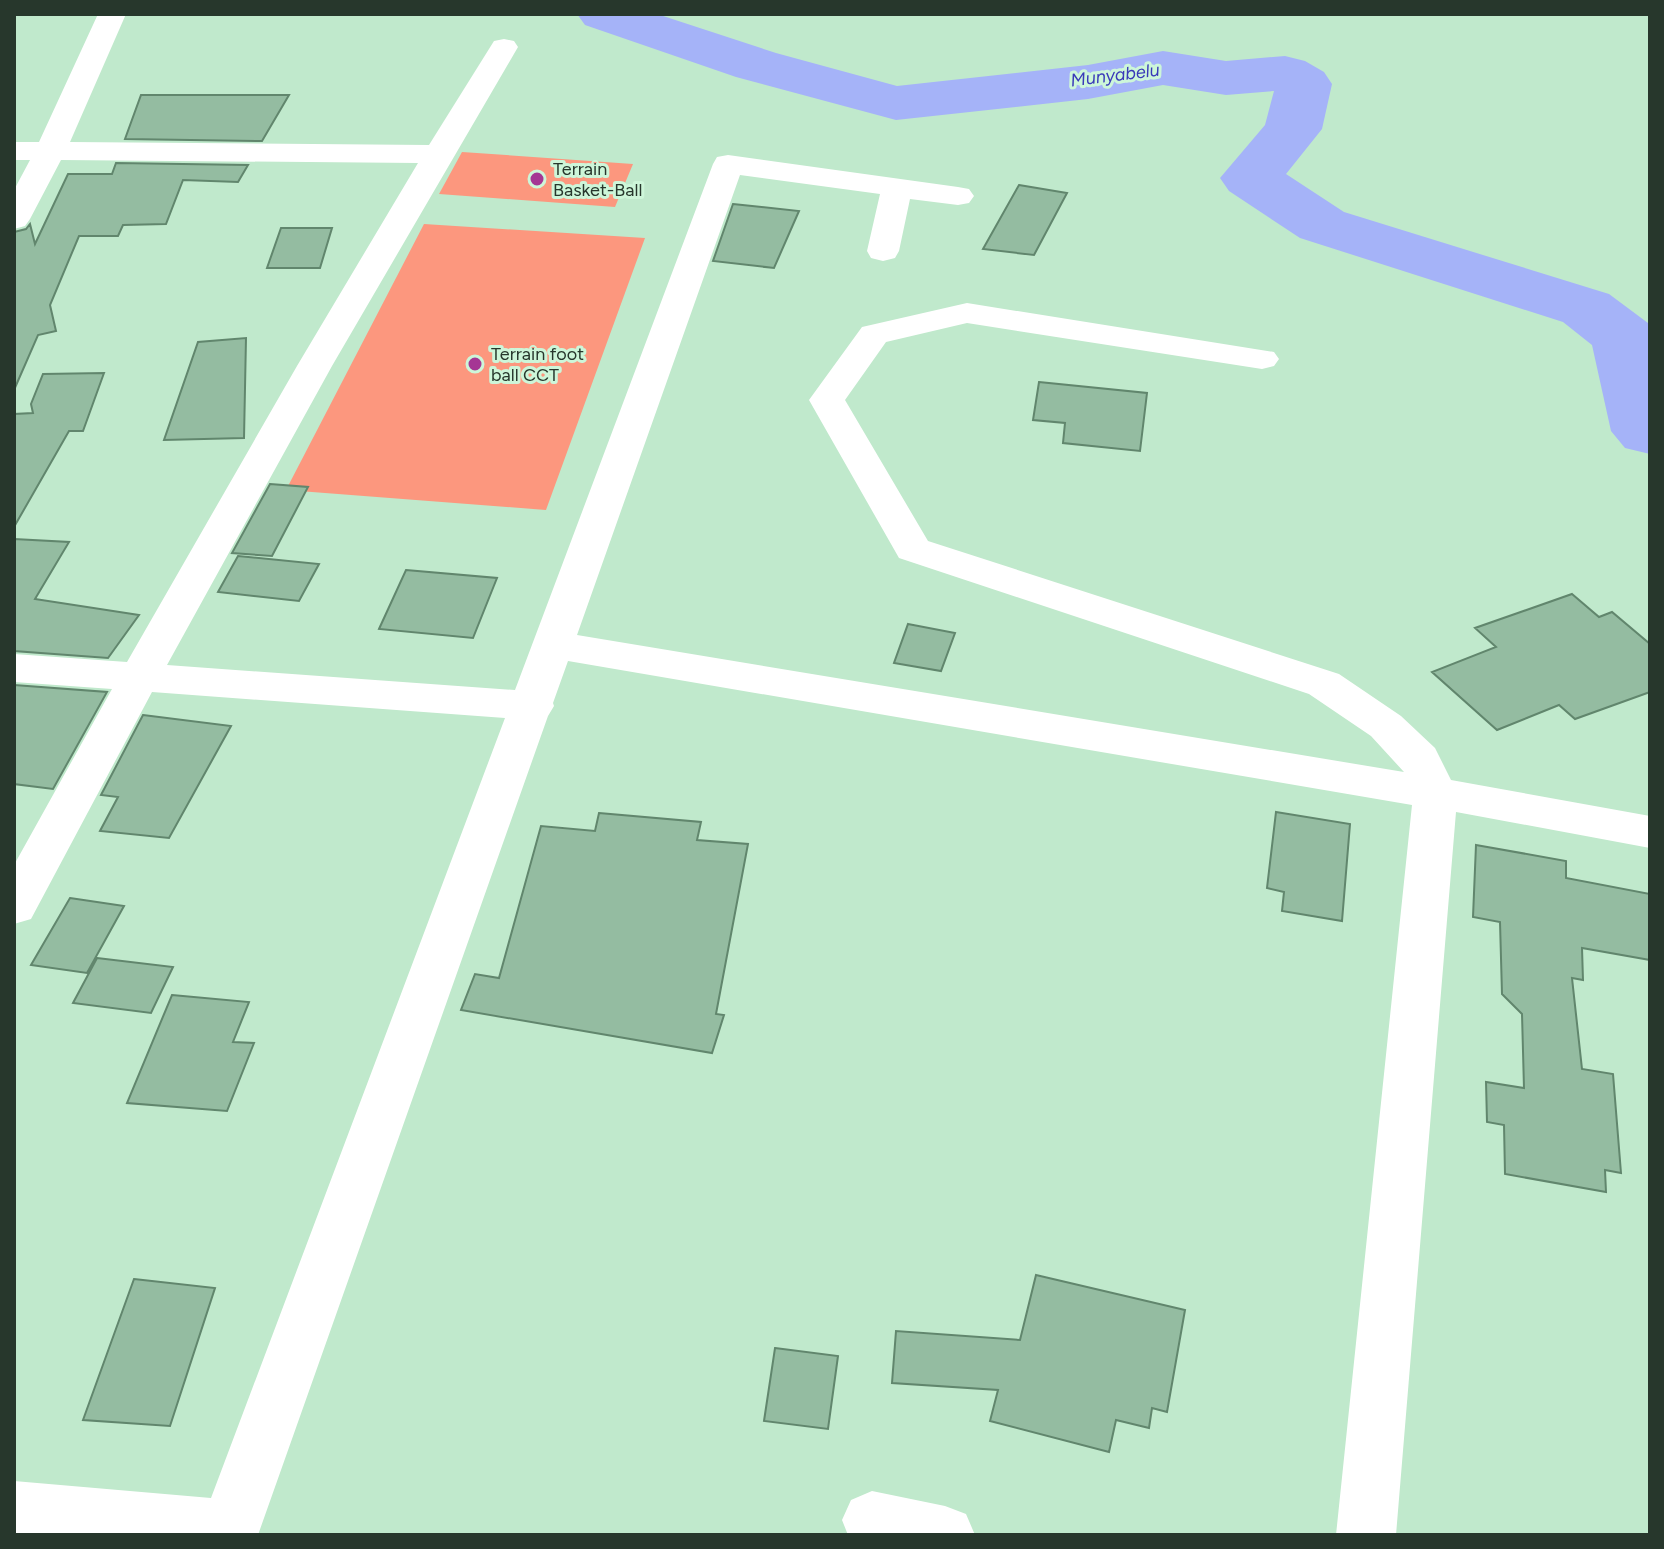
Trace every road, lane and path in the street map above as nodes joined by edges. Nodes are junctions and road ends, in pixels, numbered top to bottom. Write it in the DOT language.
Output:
graph roads {
  1 [pos="112,14"];
  2 [pos="504,47"];
  3 [pos="51,150"];
  4 [pos="14,151"];
  5 [pos="438,154"];
  6 [pos="897,188"];
  7 [pos="958,196"];
  8 [pos="14,219"];
  9 [pos="883,251"];
  10 [pos="1262,359"];
  11 [pos="554,645"];
  12 [pos="14,668"];
  13 [pos="137,678"];
  14 [pos="533,706"];
  15 [pos="1435,793"];
  16 [pos="1650,832"];
  17 [pos="14,907"];
  18 [pos="14,1509"];
  19 [pos="872,1520"];
  20 [pos="229,1532"];
  21 [pos="945,1535"];
  22 [pos="1366,1535"];
  1 -- 3 [label="street"];
  2 -- 5 [label="street"];
  3 -- 4 [label="street"];
  3 -- 5 [label="street"];
  3 -- 8 [label="street"];
  5 -- 13 [label="street"];
  6 -- 7 [label="street"];
  6 -- 9 [label="street"];
  6 -- 11 [label="street"];
  10 -- 15 [label="street"];
  11 -- 14 [label="street"];
  11 -- 15 [label="street"];
  12 -- 13 [label="street"];
  13 -- 14 [label="street"];
  13 -- 17 [label="street"];
  14 -- 20 [label="street"];
  15 -- 16 [label="street"];
  15 -- 22 [label="street"];
  18 -- 20 [label="street"];
  19 -- 21 [label="street"];
}
